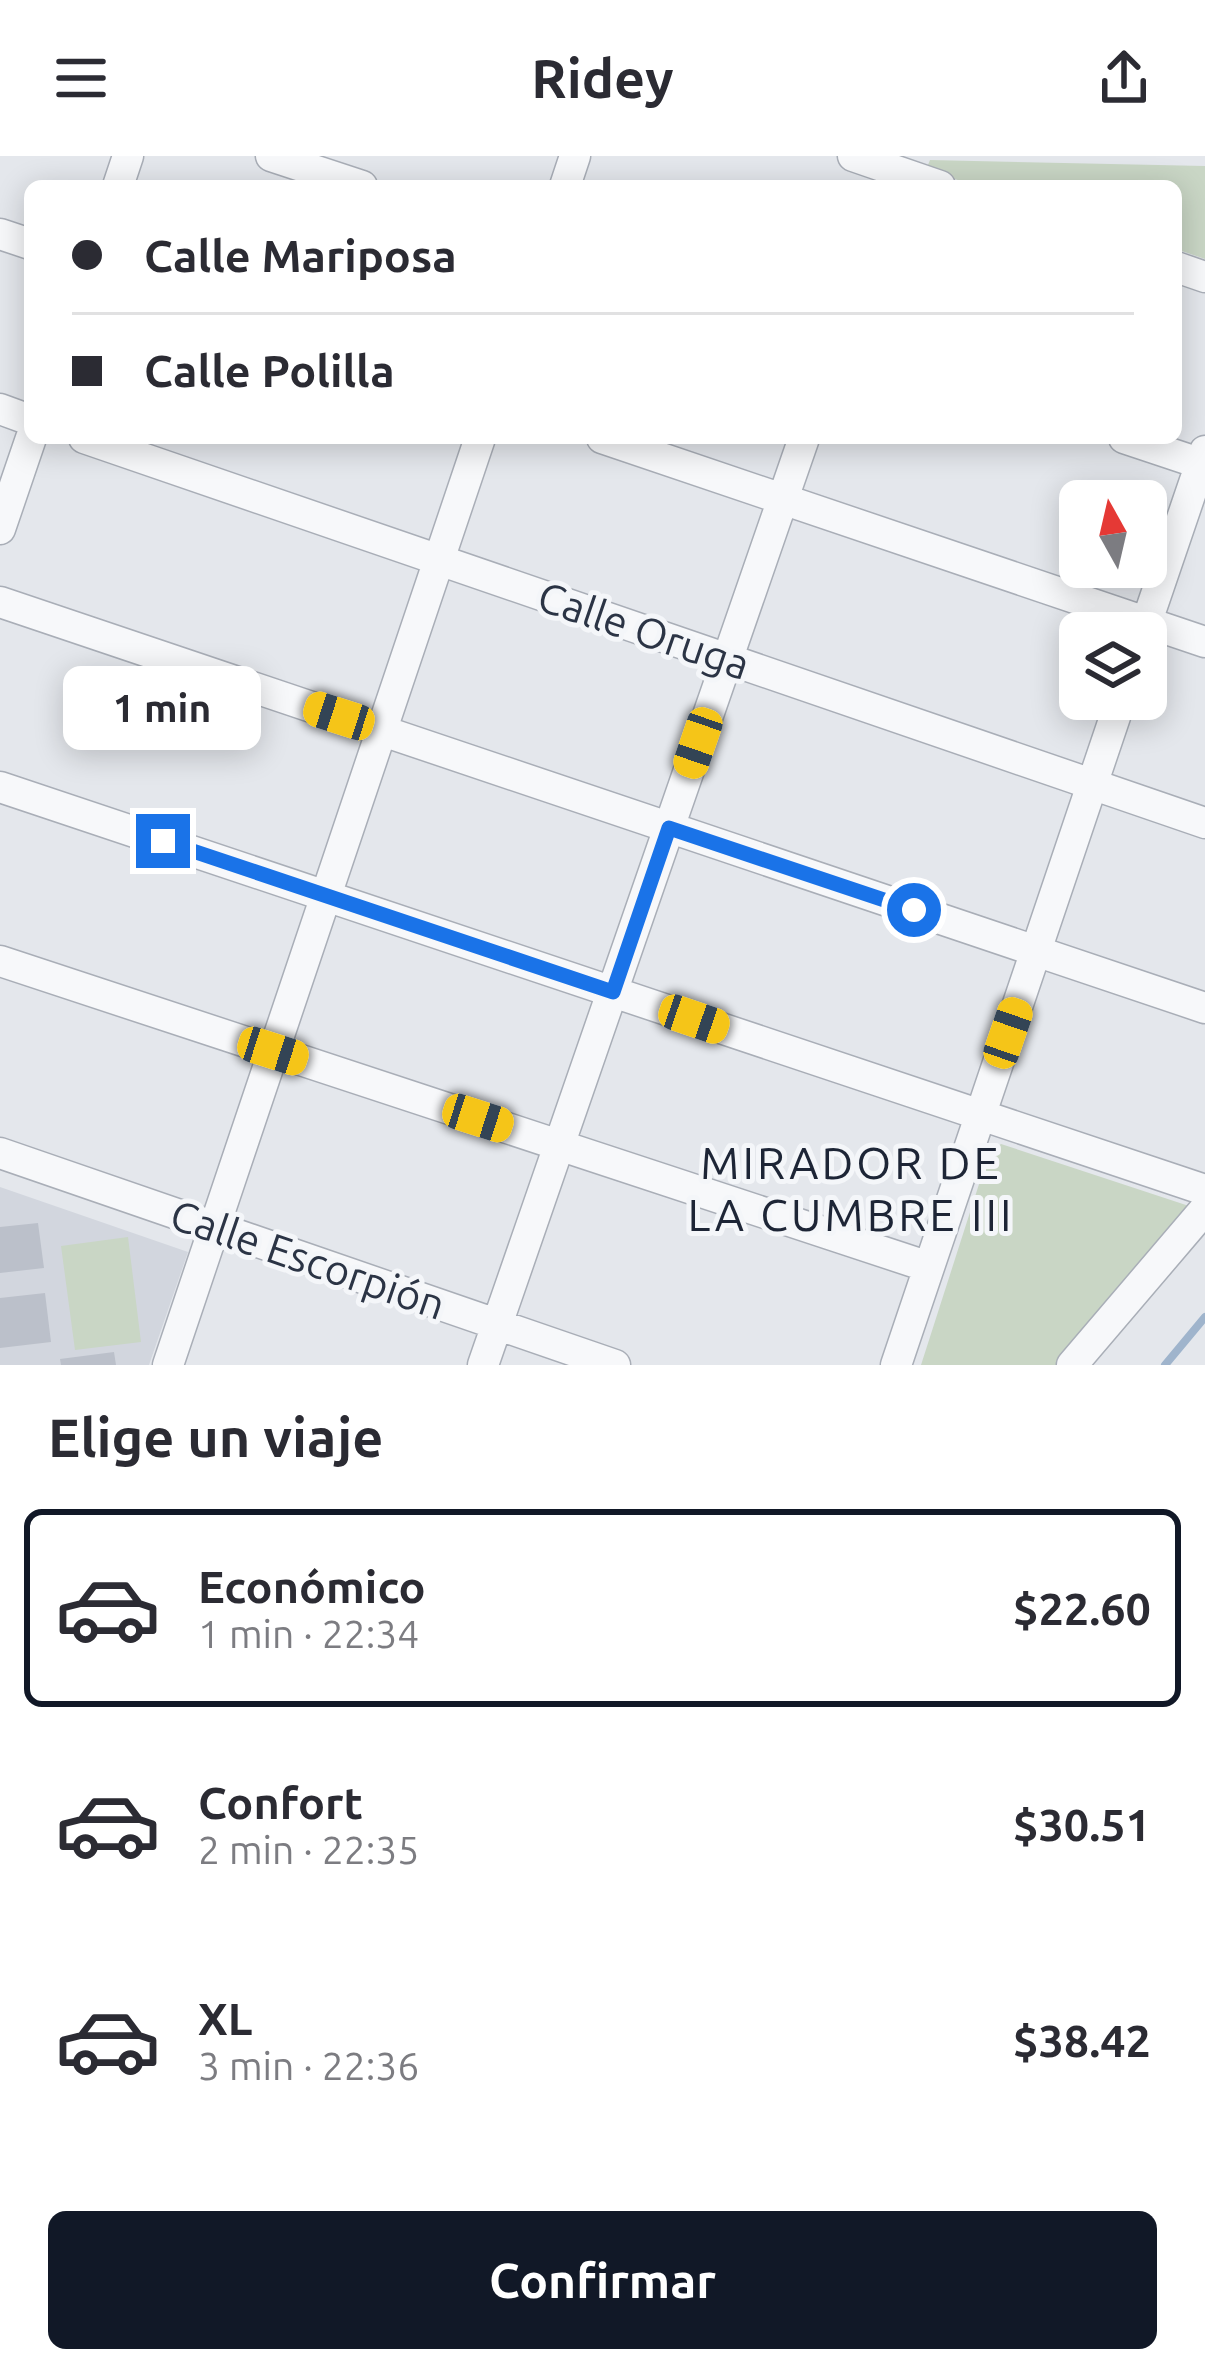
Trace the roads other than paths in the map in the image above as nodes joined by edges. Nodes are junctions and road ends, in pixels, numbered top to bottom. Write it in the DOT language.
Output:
graph roads {
  1 [pos="271,156"];
  2 [pos="853,156"];
  3 [pos="897,171"];
  4 [pos="344,180"];
  5 [pos="29,444"];
  6 [pos="101,444"];
  7 [pos="478,444"];
  8 [pos="620,444"];
  9 [pos="802,444"];
  10 [pos="1146,444"];
  11 [pos="1204,460"];
  12 [pos="783,499"];
  13 [pos="0,529"];
  14 [pos="439,560"];
  15 [pos="0,602"];
  16 [pos="1100,612"];
  17 [pos="1151,612"];
  18 [pos="1167,633"];
  19 [pos="1205,642"];
  20 [pos="728,659"];
  21 [pos="1114,720"];
  22 [pos="381,730"];
  23 [pos="1092,784"];
  24 [pos="0,787"];
  25 [pos="1205,823"];
  26 [pos="669,828"];
  27 [pos="326,896"];
  28 [pos="1036,951"];
  29 [pos="0,961"];
  30 [pos="613,992"];
  31 [pos="1205,1008"];
  32 [pos="273,1051"];
  33 [pos="981,1115"];
  34 [pos="559,1145"];
  35 [pos="0,1153"];
  36 [pos="1205,1190"];
  37 [pos="1205,1209"];
  38 [pos="214,1227"];
  39 [pos="929,1267"];
  40 [pos="497,1324"];
  41 [pos="167,1365"];
  42 [pos="483,1365"];
  43 [pos="616,1365"];
  44 [pos="896,1365"];
  45 [pos="1072,1365"];
  1 -- 4 [label="street"];
  2 -- 3 [label="street"];
  5 -- 13 [label="street"];
  6 -- 14 [label="street, Calle Oruga"];
  7 -- 14 [label="street"];
  8 -- 12 [label="street"];
  9 -- 12 [label="street"];
  10 -- 11 [label="street"];
  11 -- 17 [label="street"];
  12 -- 16 [label="street"];
  12 -- 20 [label="street"];
  14 -- 20 [label="street, Calle Oruga"];
  14 -- 22 [label="street"];
  15 -- 22 [label="street"];
  18 -- 19 [label="street"];
  20 -- 23 [label="street, Calle Oruga"];
  20 -- 26 [label="street"];
  21 -- 23 [label="street"];
  22 -- 26 [label="street"];
  22 -- 27 [label="street"];
  23 -- 25 [label="street, Calle Oruga"];
  23 -- 28 [label="street"];
  24 -- 27 [label="street"];
  26 -- 28 [label="street"];
  26 -- 30 [label="street"];
  27 -- 30 [label="street"];
  27 -- 32 [label="street"];
  28 -- 31 [label="street"];
  28 -- 33 [label="street"];
  29 -- 32 [label="street"];
  30 -- 33 [label="street"];
  30 -- 34 [label="street"];
  32 -- 34 [label="street"];
  32 -- 38 [label="street"];
  33 -- 36 [label="street"];
  33 -- 39 [label="street"];
  34 -- 39 [label="street"];
  34 -- 40 [label="street"];
  35 -- 38 [label="street, Calle Escorpión"];
  37 -- 45 [label="street"];
  38 -- 40 [label="street, Calle Escorpión"];
  38 -- 41 [label="street"];
  39 -- 44 [label="street"];
  40 -- 42 [label="street"];
  40 -- 43 [label="street, Calle Escorpión"];
}
